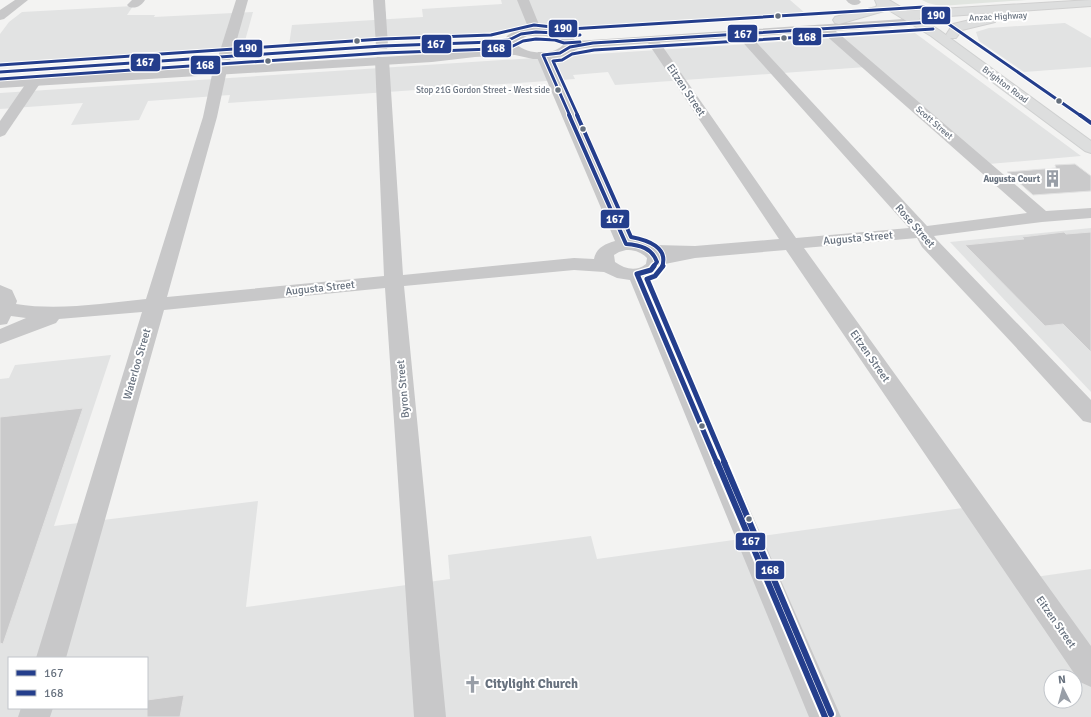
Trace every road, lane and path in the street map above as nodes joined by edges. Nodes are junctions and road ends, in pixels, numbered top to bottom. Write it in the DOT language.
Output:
graph roads {
  1 [pos="22,0"];
  2 [pos="242,0"];
  3 [pos="379,0"];
  4 [pos="523,0"];
  5 [pos="881,0"];
  6 [pos="902,0"];
  7 [pos="911,0"];
  8 [pos="1074,2"];
  9 [pos="1091,3"];
  10 [pos="975,10"];
  11 [pos="1091,12"];
  12 [pos="906,15"];
  13 [pos="0,16"];
  14 [pos="1002,17"];
  15 [pos="920,18"];
  16 [pos="839,20"];
  17 [pos="933,22"];
  18 [pos="826,29"];
  19 [pos="536,32"];
  20 [pos="742,34"];
  21 [pos="952,35"];
  22 [pos="652,40"];
  23 [pos="567,41"];
  24 [pos="514,45"];
  25 [pos="382,53"];
  26 [pos="543,55"];
  27 [pos="223,63"];
  28 [pos="0,72"];
  29 [pos="27,79"];
  30 [pos="0,84"];
  31 [pos="0,132"];
  32 [pos="1091,132"];
  33 [pos="1091,148"];
  34 [pos="1091,213"];
  35 [pos="1042,217"];
  36 [pos="923,232"];
  37 [pos="626,244"];
  38 [pos="792,244"];
  39 [pos="654,256"];
  40 [pos="605,262"];
  41 [pos="637,274"];
  42 [pos="394,281"];
  43 [pos="155,305"];
  44 [pos="2,307"];
  45 [pos="67,313"];
  46 [pos="0,337"];
  47 [pos="1091,415"];
  48 [pos="52,657"];
  49 [pos="1091,672"];
  50 [pos="430,717"];
  51 [pos="825,717"];
  1 -- 13 [label="street"];
  2 -- 27 [label="street, Waterloo Street"];
  3 -- 25 [label="street, Byron Street"];
  4 -- 19 [label="street"];
  5 -- 12 [label="main road"];
  5 -- 16 [label="main road"];
  6 -- 15 [label="main road"];
  7 -- 10 [label="main road"];
  8 -- 9 [label="main road, Anzac Highway"];
  8 -- 10 [label="main road, Anzac Highway"];
  10 -- 15 [label="main road, Anzac Highway"];
  11 -- 14 [label="main road, Anzac Highway"];
  12 -- 15 [label="main road"];
  12 -- 16 [label="street"];
  14 -- 17 [label="main road, Anzac Highway"];
  14 -- 21 [label="main road"];
  15 -- 17 [label="main road, Anzac Highway"];
  15 -- 18 [label="street, Anzac Highway"];
  15 -- 33 [label="main road, Brighton Road"];
  16 -- 23 [label="street"];
  17 -- 21 [label="main road, Brighton Road"];
  18 -- 20 [label="street, Anzac Highway"];
  18 -- 35 [label="street, Scott Street"];
  19 -- 23 [label="street"];
  19 -- 24 [label="street"];
  20 -- 22 [label="street, Anzac Highway"];
  20 -- 36 [label="street, Rose Street"];
  21 -- 32 [label="main road, Brighton Road"];
  22 -- 23 [label="street, Anzac Highway"];
  22 -- 38 [label="street, Eitzen Street"];
  23 -- 26 [label="street"];
  24 -- 25 [label="street"];
  24 -- 26 [label="street"];
  25 -- 27 [label="street"];
  25 -- 42 [label="street, Byron Street"];
  26 -- 37 [label="street"];
  27 -- 29 [label="street"];
  27 -- 43 [label="street, Waterloo Street"];
  28 -- 29 [label="street"];
  29 -- 30 [label="street"];
  29 -- 31 [label="street"];
  34 -- 35 [label="street, Augusta Street"];
  35 -- 36 [label="street, Augusta Street"];
  36 -- 38 [label="street, Augusta Street"];
  36 -- 47 [label="street, Rose Street"];
  37 -- 39 [label="street"];
  37 -- 40 [label="street"];
  38 -- 39 [label="street, Augusta Street"];
  38 -- 49 [label="street, Eitzen Street"];
  39 -- 41 [label="street"];
  40 -- 41 [label="street"];
  40 -- 42 [label="street, Augusta Street"];
  41 -- 51 [label="street"];
  42 -- 43 [label="street, Augusta Street"];
  42 -- 50 [label="street, Byron Street"];
  43 -- 45 [label="street, Augusta Street"];
  43 -- 48 [label="street, Waterloo Street"];
  44 -- 45 [label="street, Augusta Street"];
  45 -- 46 [label="street, Augusta Street"];
}
